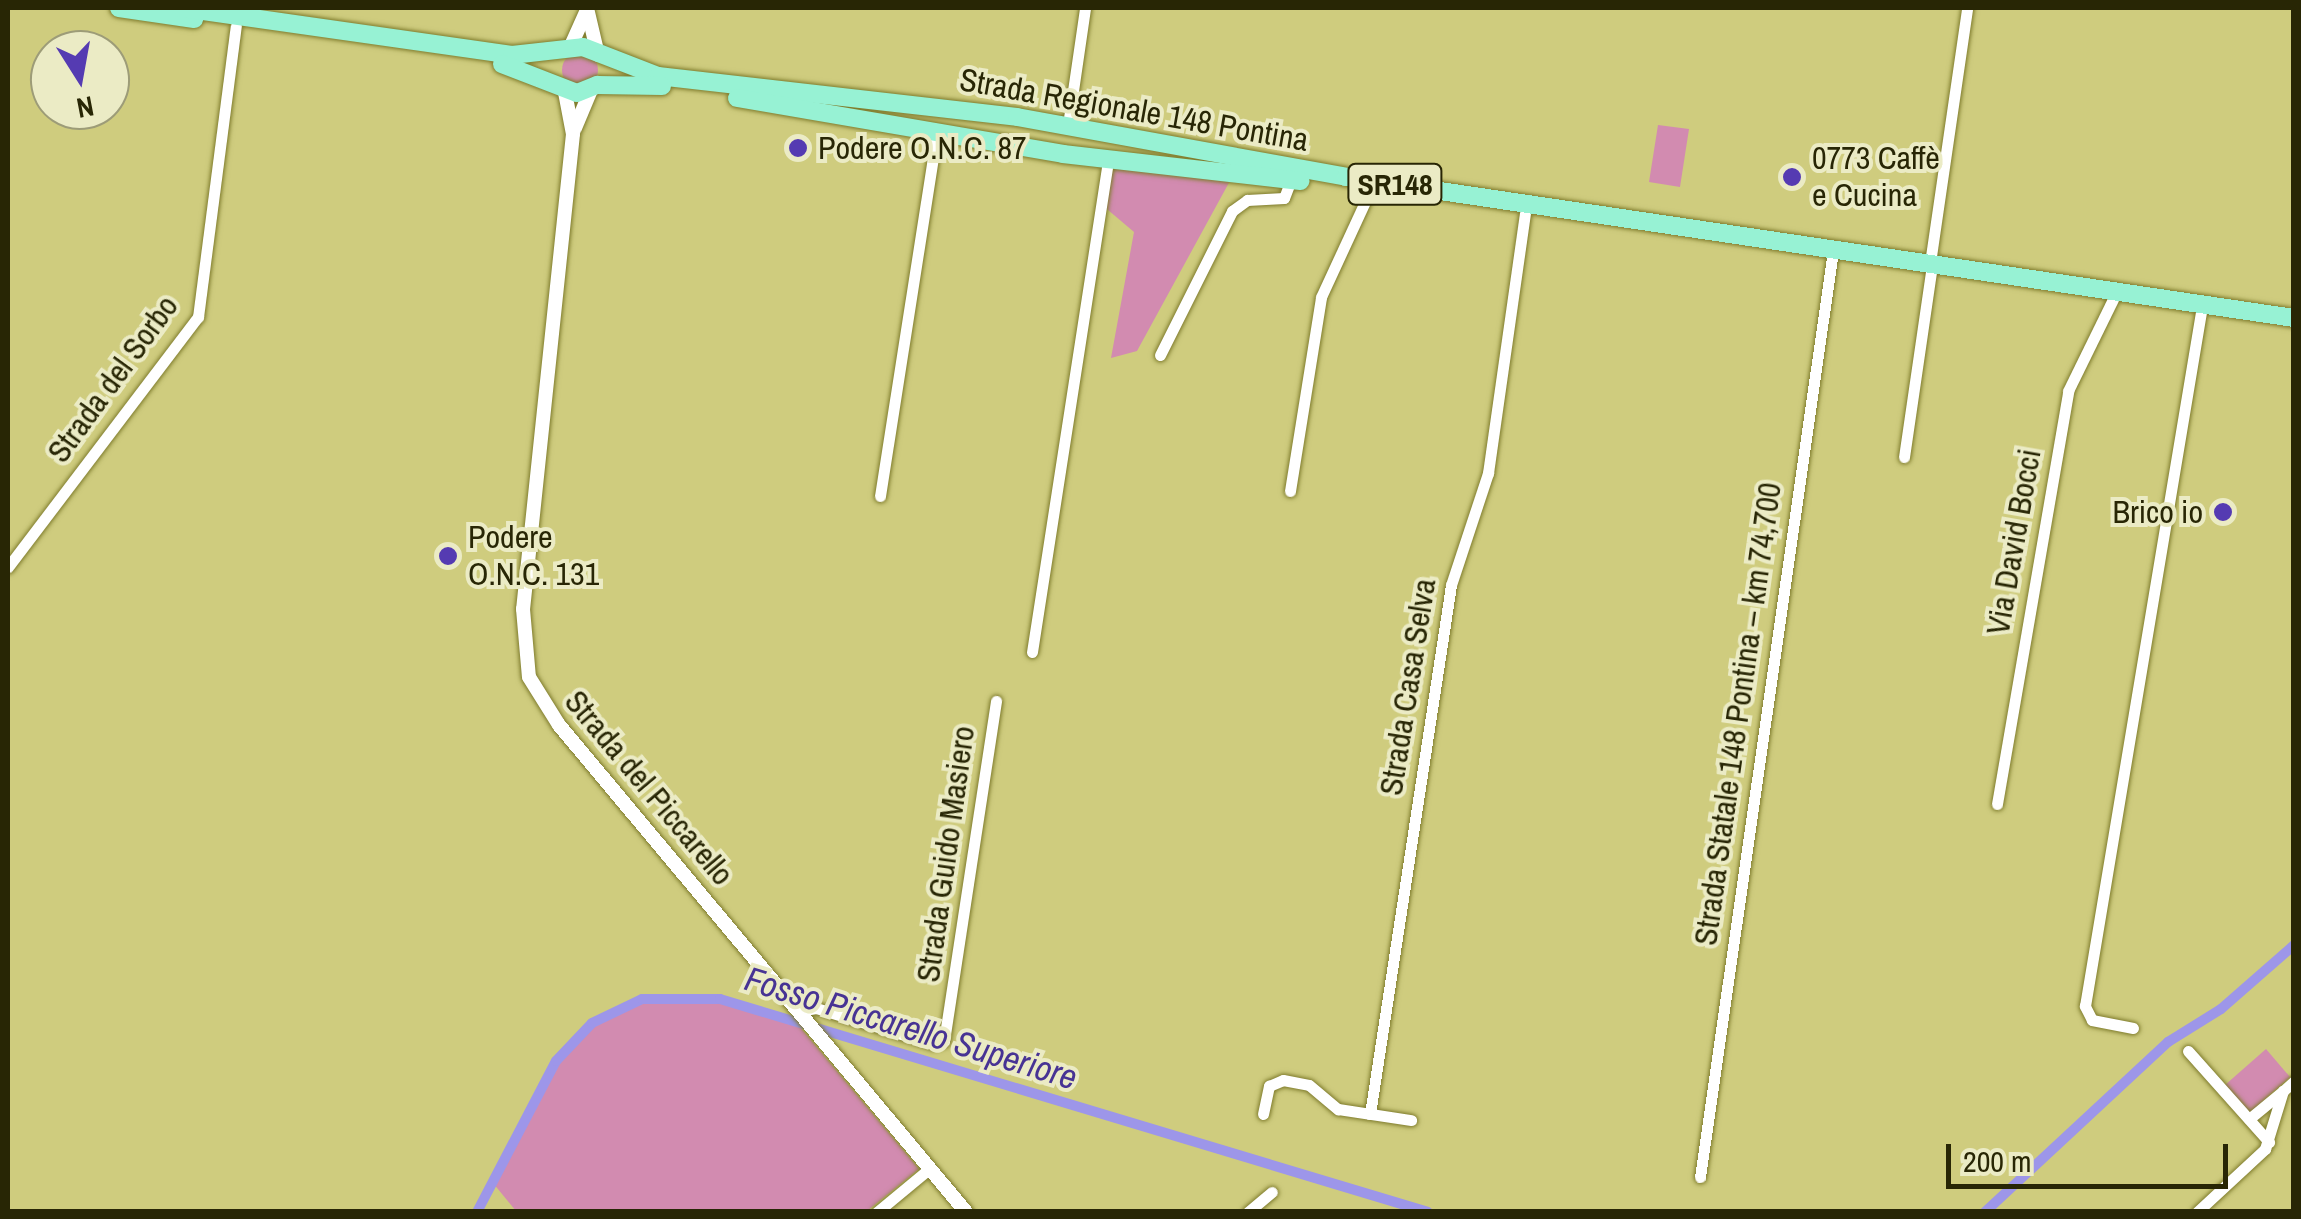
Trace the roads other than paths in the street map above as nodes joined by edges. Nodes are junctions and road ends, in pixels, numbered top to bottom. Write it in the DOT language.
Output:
graph roads {
  1 [pos="119,8"];
  2 [pos="182,8"];
  3 [pos="587,8"];
  4 [pos="1086,8"];
  5 [pos="1967,8"];
  6 [pos="236,26"];
  7 [pos="566,52"];
  8 [pos="599,57"];
  9 [pos="562,84"];
  10 [pos="594,88"];
  11 [pos="1068,125"];
  12 [pos="573,134"];
  13 [pos="937,134"];
  14 [pos="1108,160"];
  15 [pos="1291,180"];
  16 [pos="1370,191"];
  17 [pos="1526,214"];
  18 [pos="1832,258"];
  19 [pos="1930,268"];
  20 [pos="2113,299"];
  21 [pos="2197,305"];
  22 [pos="2294,318"];
  23 [pos="1160,354"];
  24 [pos="1904,457"];
  25 [pos="1290,491"];
  26 [pos="880,496"];
  27 [pos="8,568"];
  28 [pos="1032,652"];
  29 [pos="996,701"];
  30 [pos="1997,804"];
  31 [pos="798,1010"];
  32 [pos="2133,1028"];
  33 [pos="2188,1051"];
  34 [pos="2294,1081"];
  35 [pos="2283,1091"];
  36 [pos="1262,1114"];
  37 [pos="1370,1114"];
  38 [pos="2249,1119"];
  39 [pos="1412,1120"];
  40 [pos="2269,1142"];
  41 [pos="930,1168"];
  42 [pos="1700,1177"];
  43 [pos="1272,1192"];
  44 [pos="876,1212"];
  45 [pos="966,1212"];
  46 [pos="1248,1212"];
  47 [pos="2197,1212"];
  1 -- 6 [label="main road, Strada Regionale 148 Pontina / SR148"];
  2 -- 7 [label="main road, Strada Regionale 148 Pontina / SR148"];
  3 -- 7 [label="street"];
  3 -- 8 [label="street"];
  4 -- 11 [label="street"];
  5 -- 19 [label="street"];
  6 -- 9 [label="main road, Strada Regionale 148 Pontina / SR148"];
  6 -- 27 [label="street, Strada del Sorbo"];
  7 -- 8 [label="main road, Strada Regionale 148 Pontina / SR148"];
  7 -- 9 [label="main road"];
  8 -- 10 [label="main road"];
  8 -- 11 [label="main road, Strada Regionale 148 Pontina / SR148"];
  9 -- 10 [label="main road, Strada Regionale 148 Pontina / SR148"];
  9 -- 12 [label="street, Strada del Piccarello"];
  10 -- 12 [label="street, Strada del Piccarello"];
  10 -- 13 [label="main road, Strada Regionale 148 Pontina / SR148"];
  11 -- 19 [label="main road, Strada Regionale 148 Pontina / SR148"];
  12 -- 31 [label="street, Strada del Piccarello"];
  13 -- 14 [label="main road, Strada Regionale 148 Pontina / SR148"];
  13 -- 26 [label="street"];
  14 -- 15 [label="main road, Strada Regionale 148 Pontina / SR148"];
  14 -- 28 [label="street"];
  15 -- 16 [label="main road, Strada Regionale 148 Pontina / SR148"];
  15 -- 23 [label="street"];
  16 -- 17 [label="main road, Strada Regionale 148 Pontina / SR148"];
  16 -- 25 [label="street"];
  17 -- 18 [label="main road, Strada Regionale 148 Pontina / SR148"];
  17 -- 37 [label="street, Strada Casa Selva"];
  18 -- 19 [label="main road, Strada Regionale 148 Pontina / SR148"];
  18 -- 42 [label="street, Strada Statale 148 Pontina – km 74,700"];
  19 -- 20 [label="main road, Strada Regionale 148 Pontina / SR148"];
  19 -- 21 [label="main road, Strada Regionale 148 Pontina / SR148"];
  19 -- 24 [label="street"];
  20 -- 21 [label="main road, Strada Regionale 148 Pontina / SR148"];
  20 -- 30 [label="street, Via David Bocci"];
  21 -- 22 [label="main road, Strada Regionale 148 Pontina / SR148"];
  21 -- 32 [label="street"];
  29 -- 31 [label="street, Strada Guido Masiero"];
  31 -- 41 [label="street, Strada del Piccarello"];
  33 -- 38 [label="street"];
  34 -- 35 [label="street"];
  35 -- 38 [label="street"];
  35 -- 40 [label="street"];
  36 -- 37 [label="street"];
  37 -- 39 [label="street"];
  38 -- 40 [label="street"];
  40 -- 47 [label="street"];
  41 -- 44 [label="street"];
  41 -- 45 [label="street, Strada del Piccarello"];
  43 -- 46 [label="street"];
}
